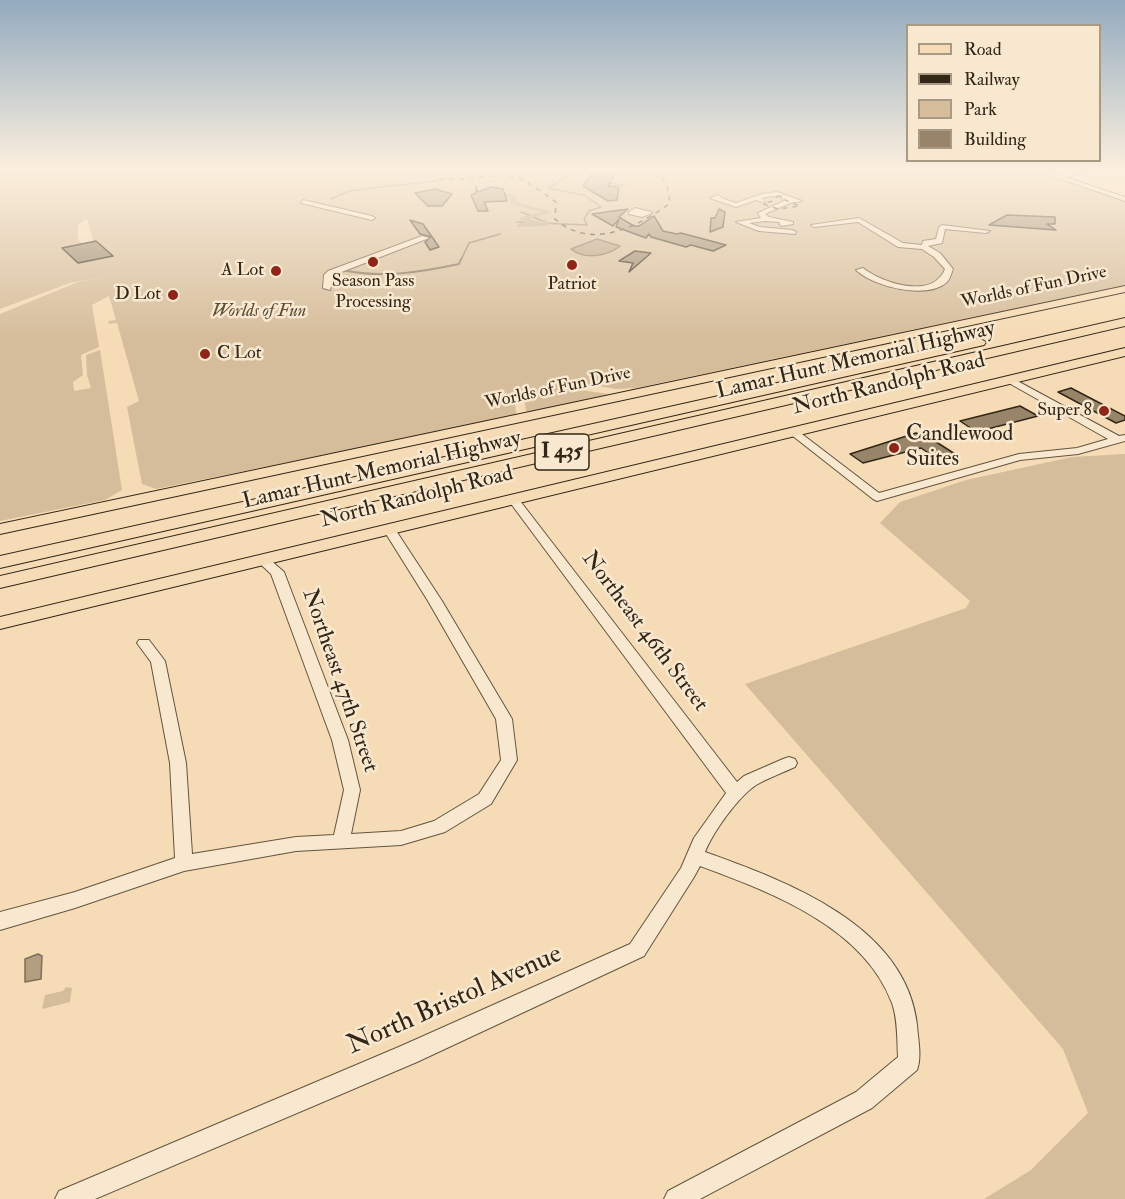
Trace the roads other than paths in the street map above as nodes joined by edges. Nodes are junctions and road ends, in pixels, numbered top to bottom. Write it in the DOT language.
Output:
graph roads {
  1 [pos="750,226"];
  2 [pos="784,226"];
  3 [pos="869,226"];
  4 [pos="986,231"];
  5 [pos="425,238"];
  6 [pos="924,247"];
  7 [pos="860,270"];
  8 [pos="327,288"];
  9 [pos="1125,289"];
  10 [pos="1125,309"];
  11 [pos="1125,322"];
  12 [pos="1125,352"];
  13 [pos="1010,380"];
  14 [pos="794,432"];
  15 [pos="1121,439"];
  16 [pos="513,499"];
  17 [pos="389,529"];
  18 [pos="2,530"];
  19 [pos="283,555"];
  20 [pos="262,560"];
  21 [pos="0,562"];
  22 [pos="277,572"];
  23 [pos="0,582"];
  24 [pos="1,619"];
  25 [pos="144,643"];
  26 [pos="789,763"];
  27 [pos="736,793"];
  28 [pos="341,841"];
  29 [pos="694,856"];
  30 [pos="184,863"];
  31 [pos="0,921"];
  32 [pos="68,1199"];
  33 [pos="676,1199"];
  1 -- 2 [label="street"];
  3 -- 6 [label="street"];
  4 -- 6 [label="street"];
  5 -- 8 [label="street"];
  6 -- 7 [label="street"];
  9 -- 18 [label="main road, Worlds of Fun Drive"];
  10 -- 21 [label="highway, Lamar Hunt Memorial Highway / I 435"];
  11 -- 23 [label="highway, Lamar Hunt Memorial Highway / I 435"];
  12 -- 13 [label="main road, North Randolph Road"];
  13 -- 14 [label="main road, North Randolph Road"];
  13 -- 15 [label="street"];
  14 -- 15 [label="street"];
  14 -- 16 [label="main road, North Randolph Road"];
  16 -- 17 [label="main road, North Randolph Road"];
  16 -- 27 [label="street, Northeast 46th Street"];
  17 -- 19 [label="main road, North Randolph Road"];
  17 -- 28 [label="street"];
  19 -- 20 [label="main road, North Randolph Road"];
  19 -- 22 [label="street, Northeast 47th Street"];
  20 -- 22 [label="street, Northeast 47th Street"];
  20 -- 24 [label="main road, North Randolph Road"];
  22 -- 28 [label="street, Northeast 47th Street"];
  25 -- 30 [label="street"];
  26 -- 27 [label="street, North Bristol Avenue"];
  27 -- 29 [label="street, North Bristol Avenue"];
  28 -- 30 [label="street"];
  29 -- 32 [label="street, North Bristol Avenue"];
  29 -- 33 [label="street"];
  30 -- 31 [label="street"];
}
